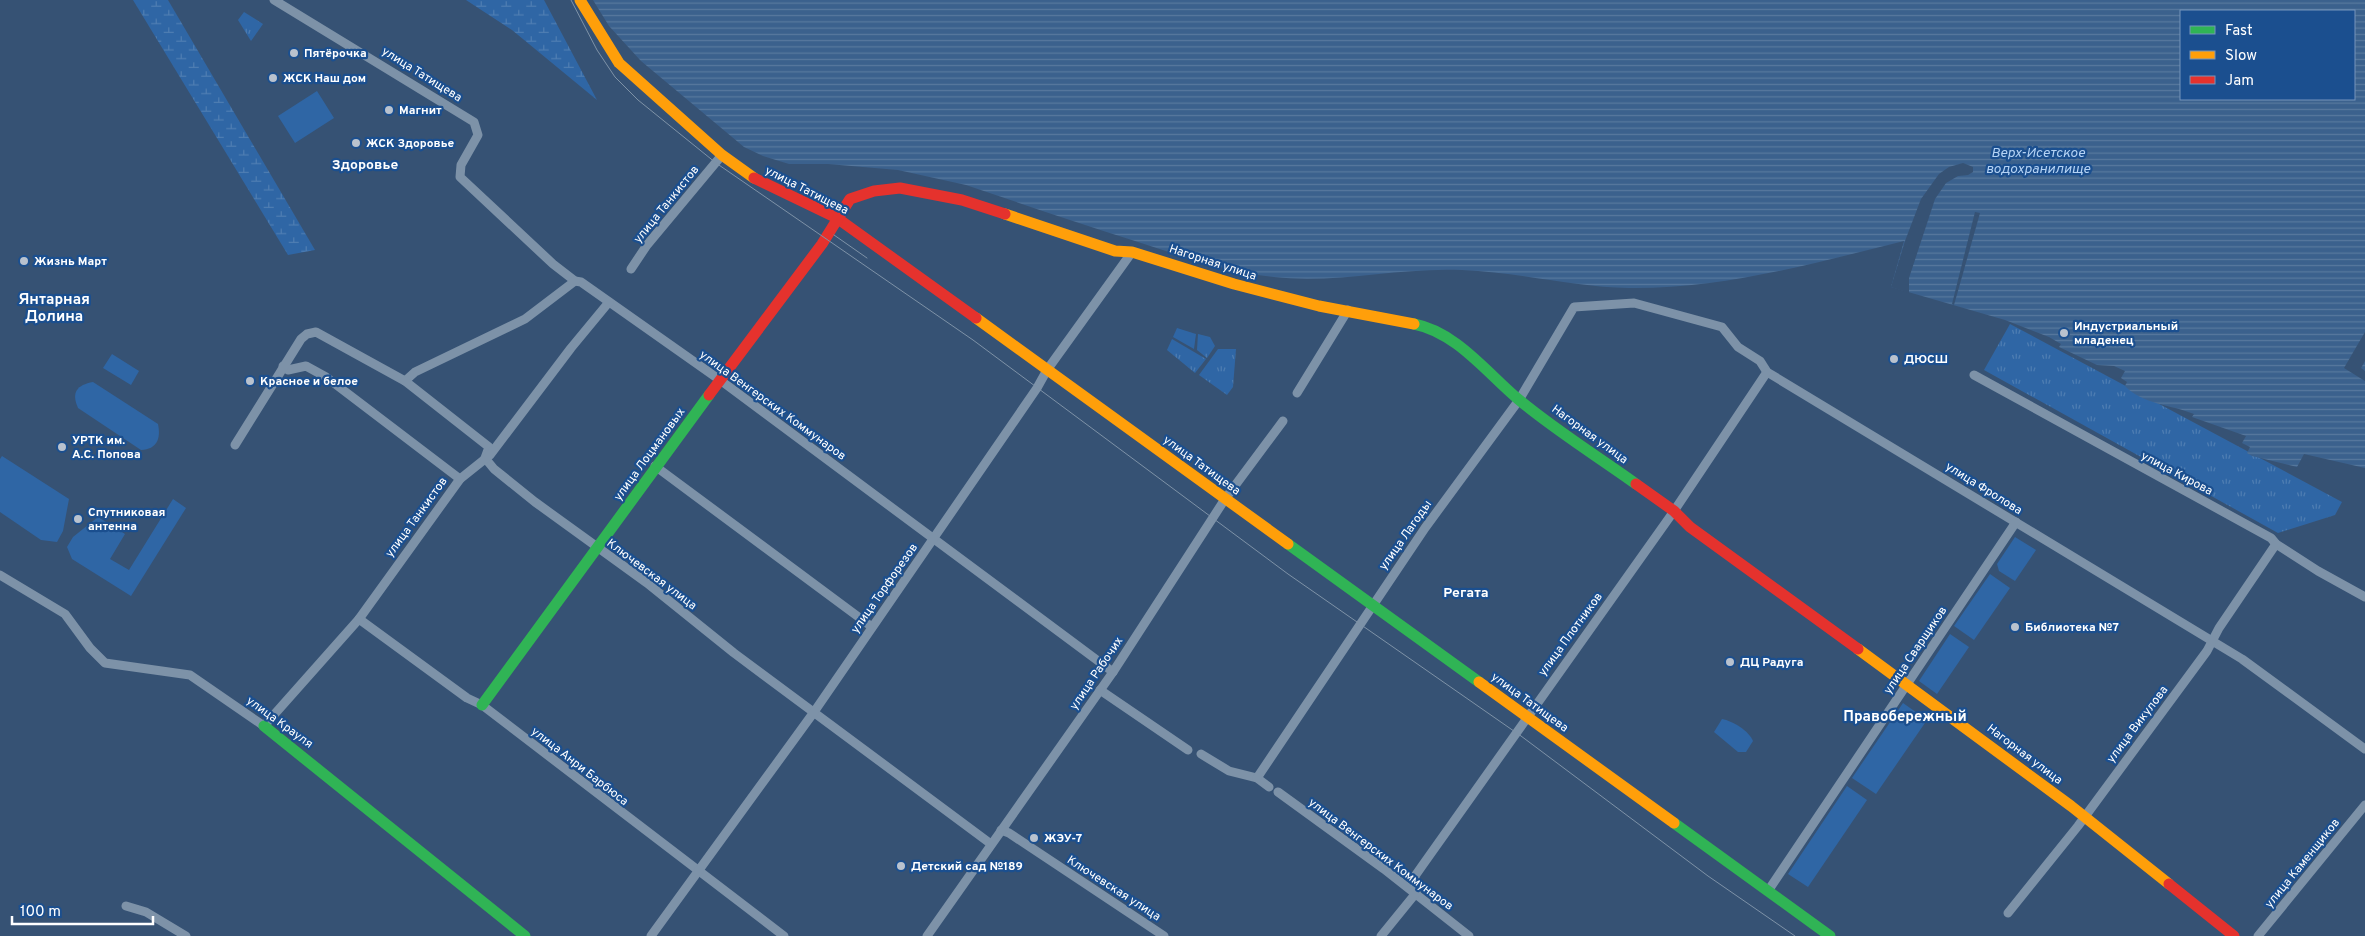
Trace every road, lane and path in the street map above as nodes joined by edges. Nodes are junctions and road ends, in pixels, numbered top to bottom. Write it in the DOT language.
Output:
graph roads {
  1 [pos="274,0"];
  2 [pos="580,0"];
  3 [pos="722,155"];
  4 [pos="836,218"];
  5 [pos="1132,252"];
  6 [pos="631,269"];
  7 [pos="575,281"];
  8 [pos="608,302"];
  9 [pos="1574,307"];
  10 [pos="1348,310"];
  11 [pos="283,366"];
  12 [pos="1047,370"];
  13 [pos="1767,372"];
  14 [pos="1974,376"];
  15 [pos="720,380"];
  16 [pos="405,381"];
  17 [pos="1297,393"];
  18 [pos="1519,400"];
  19 [pos="1283,422"];
  20 [pos="235,445"];
  21 [pos="485,458"];
  22 [pos="655,466"];
  23 [pos="460,479"];
  24 [pos="1225,499"];
  25 [pos="1674,511"];
  26 [pos="2016,522"];
  27 [pos="933,539"];
  28 [pos="2276,544"];
  29 [pos="598,549"];
  30 [pos="0,575"];
  31 [pos="2365,596"];
  32 [pos="1372,605"];
  33 [pos="359,619"];
  34 [pos="872,627"];
  35 [pos="2212,641"];
  36 [pos="1113,672"];
  37 [pos="1907,684"];
  38 [pos="1100,690"];
  39 [pos="482,706"];
  40 [pos="814,712"];
  41 [pos="1526,716"];
  42 [pos="264,726"];
  43 [pos="2365,748"];
  44 [pos="1188,750"];
  45 [pos="1202,754"];
  46 [pos="1257,778"];
  47 [pos="1269,787"];
  48 [pos="1278,792"];
  49 [pos="2365,805"];
  50 [pos="2084,816"];
  51 [pos="1000,830"];
  52 [pos="991,844"];
  53 [pos="697,872"];
  54 [pos="1768,891"];
  55 [pos="1416,893"];
  56 [pos="126,906"];
  57 [pos="2008,913"];
  58 [pos="186,936"];
  59 [pos="525,936"];
  60 [pos="651,936"];
  61 [pos="784,936"];
  62 [pos="927,936"];
  63 [pos="1164,936"];
  64 [pos="1381,936"];
  65 [pos="1469,936"];
  66 [pos="1830,936"];
  67 [pos="2234,936"];
  68 [pos="2258,936"];
  1 -- 7 [label="street, улица Татищева"];
  2 -- 3 [label="street, улица Татищева"];
  3 -- 4 [label="street, улица Татищева"];
  3 -- 6 [label="street, улица Танкистов"];
  4 -- 5 [label="street, Нагорная улица"];
  4 -- 12 [label="street, улица Татищева"];
  4 -- 15 [label="street, улица Лоцмановых"];
  5 -- 10 [label="street, Нагорная улица"];
  5 -- 12 [label="street, улица Торфорезов"];
  7 -- 8 [label="street, улица Венгерских Коммунаров"];
  7 -- 16 [label="street"];
  8 -- 15 [label="street, улица Венгерских Коммунаров"];
  8 -- 21 [label="street, улица Танкистов"];
  9 -- 13 [label="street, улица Фролова"];
  9 -- 18 [label="street, улица Лагоды"];
  10 -- 17 [label="street"];
  10 -- 18 [label="street, Нагорная улица"];
  11 -- 16 [label="street, Ключевская улица"];
  11 -- 20 [label="street"];
  11 -- 23 [label="street"];
  12 -- 24 [label="street, улица Татищева"];
  12 -- 27 [label="street, улица Торфорезов"];
  13 -- 25 [label="street, улица Плотников"];
  13 -- 26 [label="street, улица Фролова"];
  14 -- 28 [label="street, улица Кирова"];
  15 -- 22 [label="street, улица Лоцмановых"];
  15 -- 27 [label="street, улица Венгерских Коммунаров"];
  16 -- 21 [label="street, Ключевская улица"];
  18 -- 25 [label="street, Нагорная улица"];
  18 -- 32 [label="street, улица Лагоды"];
  19 -- 24 [label="street, улица Рабочих"];
  21 -- 23 [label="street, улица Танкистов"];
  21 -- 29 [label="street, Ключевская улица"];
  22 -- 29 [label="street, улица Лоцмановых"];
  22 -- 34 [label="street"];
  23 -- 33 [label="street, улица Танкистов"];
  24 -- 32 [label="street, улица Татищева"];
  24 -- 36 [label="street, улица Рабочих"];
  25 -- 37 [label="street, Нагорная улица"];
  25 -- 41 [label="street, улица Плотников"];
  26 -- 35 [label="street, улица Фролова"];
  26 -- 37 [label="street, улица Сварщиков"];
  27 -- 34 [label="street, улица Торфорезов"];
  27 -- 36 [label="street, улица Венгерских Коммунаров"];
  28 -- 31 [label="street, улица Кирова"];
  28 -- 35 [label="street, улица Викулова"];
  29 -- 39 [label="street, улица Лоцмановых"];
  29 -- 40 [label="street, Ключевская улица"];
  30 -- 42 [label="street, улица Крауля"];
  32 -- 41 [label="street, улица Татищева"];
  32 -- 46 [label="street, улица Лагоды"];
  33 -- 39 [label="street, улица Анри Барбюса"];
  33 -- 42 [label="street, улица Танкистов"];
  34 -- 40 [label="street, улица Торфорезов"];
  35 -- 43 [label="street, улица Фролова"];
  35 -- 50 [label="street, улица Викулова"];
  36 -- 38 [label="street, улица Рабочих"];
  37 -- 50 [label="street, Нагорная улица"];
  37 -- 54 [label="street, улица Сварщиков"];
  38 -- 44 [label="street"];
  38 -- 51 [label="street, улица Рабочих"];
  39 -- 53 [label="street, улица Анри Барбюса"];
  40 -- 52 [label="street, Ключевская улица"];
  40 -- 53 [label="street, улица Торфорезов"];
  41 -- 54 [label="street, улица Татищева"];
  41 -- 55 [label="street, улица Плотников"];
  42 -- 59 [label="street, улица Крауля"];
  45 -- 46 [label="street"];
  46 -- 47 [label="street"];
  48 -- 55 [label="street, улица Венгерских Коммунаров"];
  49 -- 68 [label="street, улица Каменщиков"];
  50 -- 57 [label="street, улица Викулова"];
  50 -- 67 [label="street, Нагорная улица"];
  51 -- 52 [label="street, улица Рабочих"];
  51 -- 63 [label="street, Ключевская улица"];
  52 -- 62 [label="street, улица Рабочих"];
  53 -- 60 [label="street, улица Торфорезов"];
  53 -- 61 [label="street, улица Анри Барбюса"];
  54 -- 66 [label="street, улица Татищева"];
  55 -- 64 [label="street"];
  55 -- 65 [label="street, улица Венгерских Коммунаров"];
  56 -- 58 [label="street"];
}
